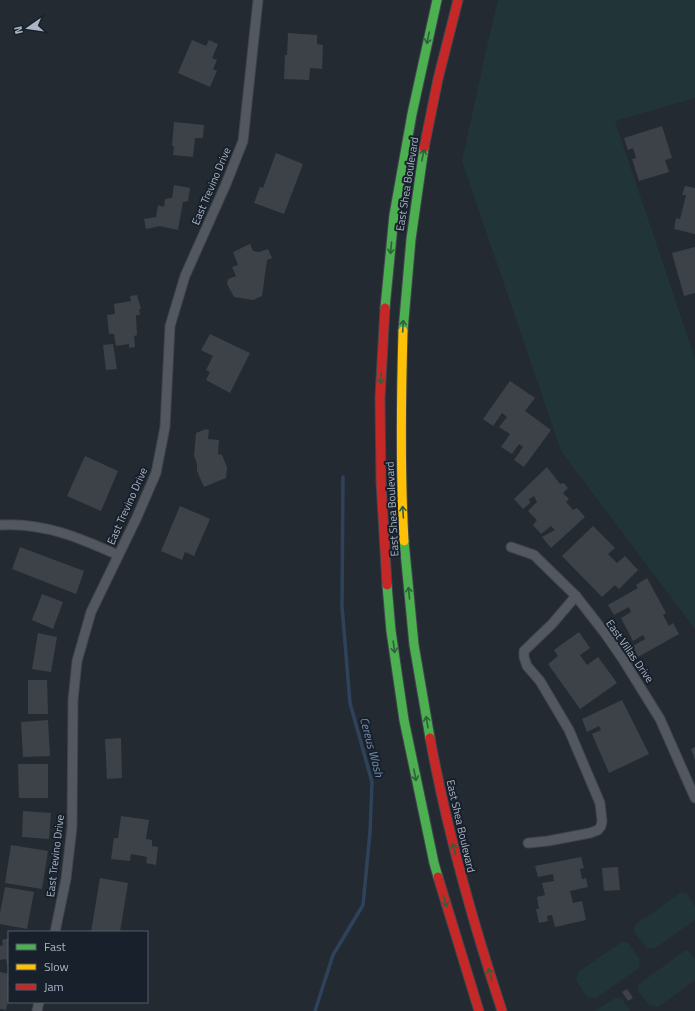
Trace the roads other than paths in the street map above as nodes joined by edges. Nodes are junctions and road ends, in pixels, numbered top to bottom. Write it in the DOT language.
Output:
graph roads {
  1 [pos="258,0"];
  2 [pos="438,0"];
  3 [pos="458,0"];
  4 [pos="0,525"];
  5 [pos="510,547"];
  6 [pos="395,551"];
  7 [pos="118,555"];
  8 [pos="576,596"];
  9 [pos="695,798"];
  10 [pos="528,843"];
  11 [pos="55,931"];
  12 [pos="479,1011"];
  13 [pos="502,1011"];
  1 -- 7 [label="street, East Trevino Drive"];
  2 -- 6 [label="main road, East Shea Boulevard, one-way"];
  6 -- 3 [label="main road, East Shea Boulevard, one-way"];
  4 -- 7 [label="street"];
  5 -- 8 [label="street, East Villas Drive"];
  6 -- 12 [label="main road, East Shea Boulevard, one-way"];
  13 -- 6 [label="main road, East Shea Boulevard, one-way"];
  7 -- 11 [label="street, East Trevino Drive"];
  8 -- 9 [label="street, East Villas Drive"];
  8 -- 10 [label="street"];
}
